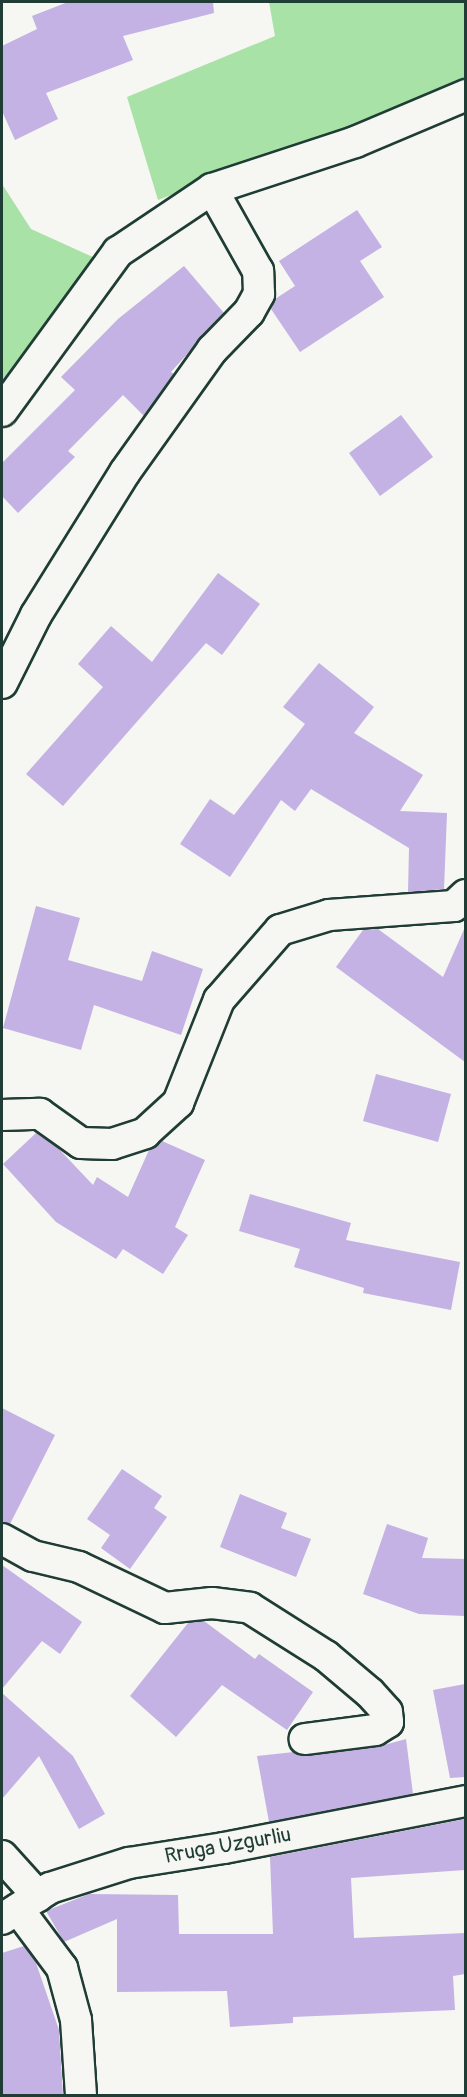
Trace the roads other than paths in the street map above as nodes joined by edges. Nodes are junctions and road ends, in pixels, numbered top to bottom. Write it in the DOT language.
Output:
graph roads {
  1 [pos="465,95"];
  2 [pos="212,189"];
  3 [pos="2,411"];
  4 [pos="2,683"];
  5 [pos="465,894"];
  6 [pos="2,1115"];
  7 [pos="2,1539"];
  8 [pos="305,1739"];
  9 [pos="465,1801"];
  10 [pos="2,1856"];
  11 [pos="19,1908"];
  12 [pos="81,2096"];
  1 -- 2 [label="street"];
  2 -- 3 [label="street"];
  2 -- 4 [label="street"];
  5 -- 6 [label="street"];
  7 -- 8 [label="street"];
  9 -- 11 [label="street, Rruga Uzgurliu"];
  10 -- 11 [label="street"];
  11 -- 12 [label="street"];
}
